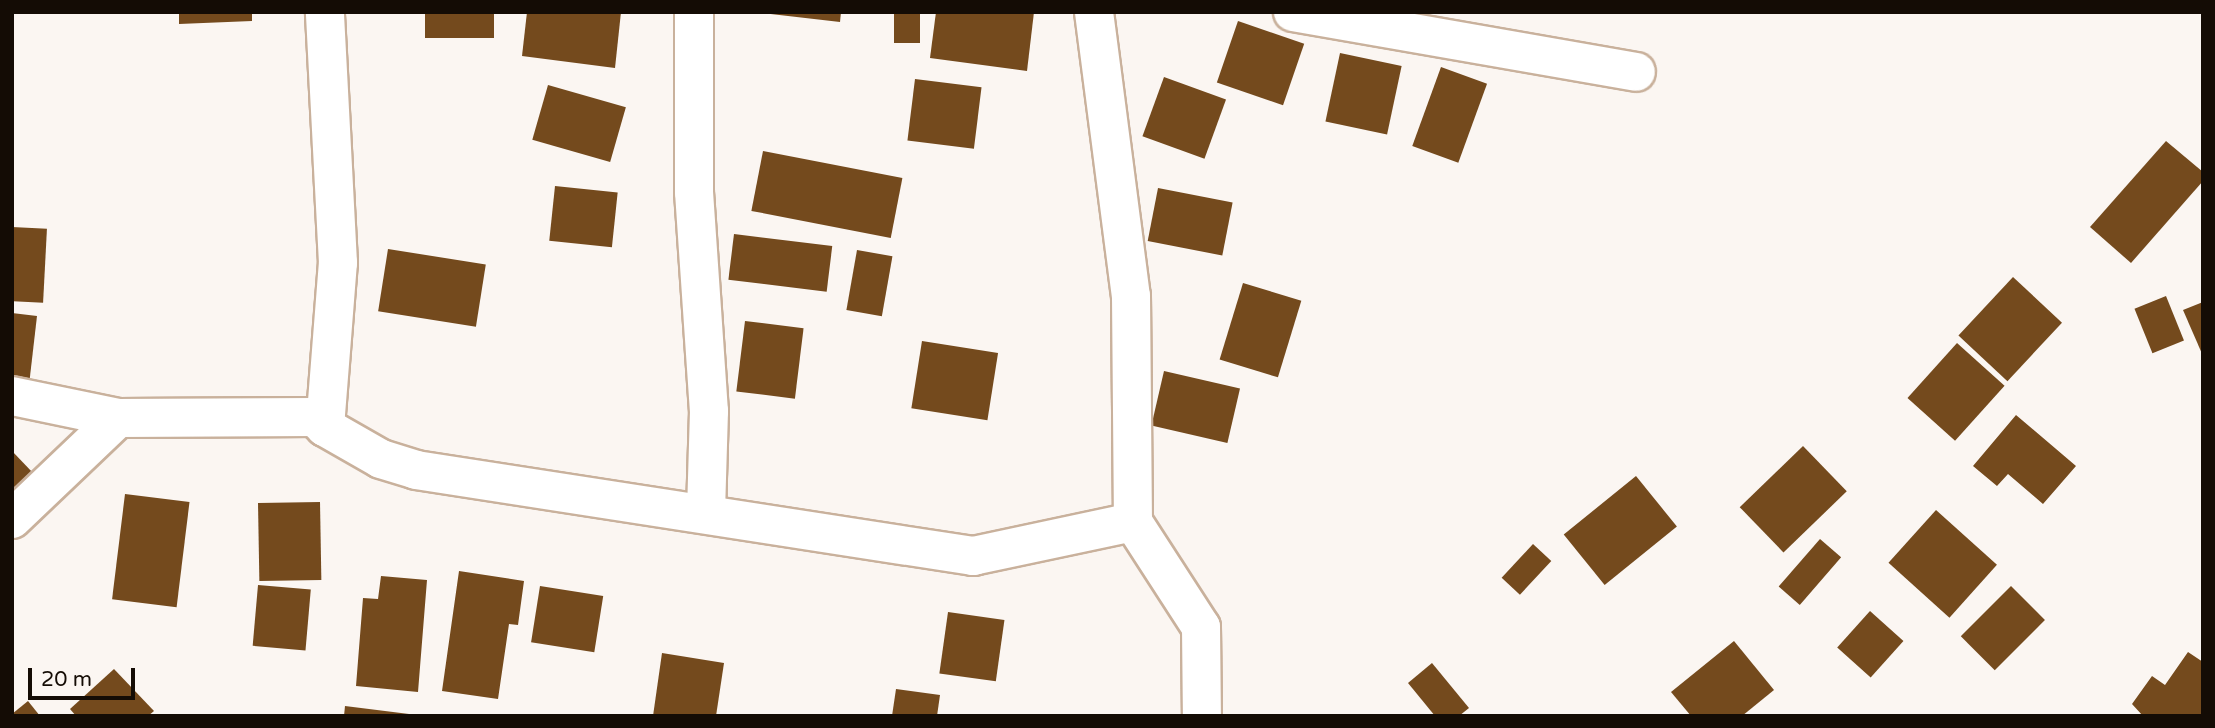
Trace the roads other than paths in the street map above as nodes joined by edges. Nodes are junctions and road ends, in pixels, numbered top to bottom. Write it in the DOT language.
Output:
graph roads {
  1 [pos="325,12"];
  2 [pos="694,12"];
  3 [pos="1094,12"];
  4 [pos="1293,12"];
  5 [pos="1636,72"];
  6 [pos="12,396"];
  7 [pos="118,418"];
  8 [pos="325,427"];
  9 [pos="706,513"];
  10 [pos="12,519"];
  11 [pos="1133,522"];
  12 [pos="1202,716"];
  1 -- 8 [label="street"];
  2 -- 9 [label="street"];
  3 -- 11 [label="street"];
  4 -- 5 [label="street"];
  6 -- 7 [label="street"];
  7 -- 8 [label="street"];
  7 -- 10 [label="street"];
  8 -- 9 [label="street"];
  9 -- 11 [label="street"];
  11 -- 12 [label="street"];
}
